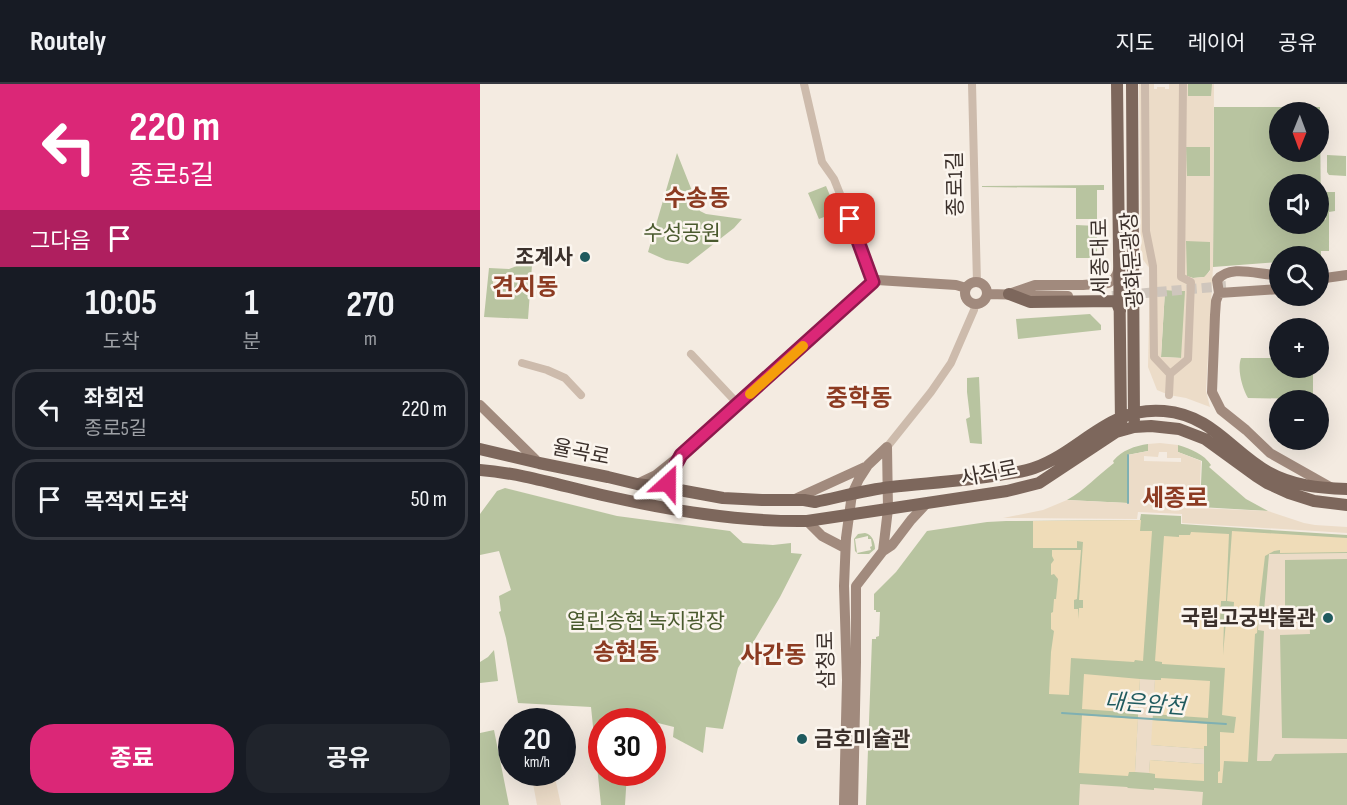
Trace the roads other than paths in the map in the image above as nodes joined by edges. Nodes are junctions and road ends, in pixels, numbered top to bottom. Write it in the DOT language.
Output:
graph roads {
  1 [pos="804,84"];
  2 [pos="972,84"];
  3 [pos="1117,84"];
  4 [pos="1132,84"];
  5 [pos="1145,84"];
  6 [pos="1182,84"];
  7 [pos="1119,264"];
  8 [pos="1269,274"];
  9 [pos="1347,275"];
  10 [pos="1329,277"];
  11 [pos="873,282"];
  12 [pos="977,283"];
  13 [pos="1269,283"];
  14 [pos="1222,289"];
  15 [pos="1269,289"];
  16 [pos="965,290"];
  17 [pos="987,294"];
  18 [pos="1009,294"];
  19 [pos="1095,297"];
  20 [pos="975,304"];
  21 [pos="1120,311"];
  22 [pos="691,354"];
  23 [pos="522,363"];
  24 [pos="1170,374"];
  25 [pos="1133,381"];
  26 [pos="581,395"];
  27 [pos="1168,395"];
  28 [pos="738,404"];
  29 [pos="480,405"];
  30 [pos="1158,410"];
  31 [pos="1134,413"];
  32 [pos="1121,417"];
  33 [pos="1128,429"];
  34 [pos="887,447"];
  35 [pos="480,448"];
  36 [pos="681,455"];
  37 [pos="539,463"];
  38 [pos="868,465"];
  39 [pos="480,470"];
  40 [pos="637,484"];
  41 [pos="888,488"];
  42 [pos="674,489"];
  43 [pos="1333,489"];
  44 [pos="1347,489"];
  45 [pos="852,494"];
  46 [pos="792,500"];
  47 [pos="926,504"];
  48 [pos="1347,505"];
  49 [pos="888,508"];
  50 [pos="850,514"];
  51 [pos="807,521"];
  52 [pos="845,548"];
  53 [pos="883,550"];
  54 [pos="844,805"];
  55 [pos="853,805"];
  1 -- 11 [label="street"];
  2 -- 12 [label="street, 종로1길"];
  3 -- 7 [label="main road, 세종대로"];
  4 -- 25 [label="main road, 세종대로"];
  5 -- 24 [label="street, 광화문광장"];
  6 -- 24 [label="street"];
  7 -- 18 [label="street"];
  7 -- 21 [label="main road, 세종대로"];
  8 -- 14 [label="street"];
  9 -- 10 [label="street"];
  11 -- 16 [label="street"];
  11 -- 28 [label="street"];
  12 -- 16 [label="street"];
  12 -- 17 [label="street"];
  13 -- 14 [label="street"];
  14 -- 15 [label="street"];
  14 -- 43 [label="street"];
  16 -- 20 [label="street"];
  17 -- 18 [label="street"];
  17 -- 20 [label="street"];
  18 -- 19 [label="street"];
  18 -- 21 [label="main road"];
  20 -- 34 [label="street"];
  21 -- 32 [label="main road, 세종대로"];
  22 -- 28 [label="street"];
  23 -- 26 [label="street"];
  24 -- 27 [label="street"];
  25 -- 30 [label="main road"];
  25 -- 31 [label="main road, 세종대로"];
  28 -- 36 [label="street"];
  29 -- 37 [label="street"];
  30 -- 31 [label="main road"];
  30 -- 43 [label="main road"];
  31 -- 32 [label="main road, 사직로"];
  31 -- 33 [label="main road, 세종대로"];
  32 -- 33 [label="main road, 세종대로"];
  32 -- 41 [label="main road, 사직로"];
  33 -- 47 [label="main road, 사직로"];
  33 -- 48 [label="main road, 사직로"];
  34 -- 38 [label="street"];
  34 -- 41 [label="street"];
  35 -- 37 [label="main road, 율곡로"];
  36 -- 40 [label="street"];
  36 -- 42 [label="street"];
  37 -- 40 [label="main road, 율곡로"];
  38 -- 45 [label="street"];
  38 -- 46 [label="street"];
  39 -- 51 [label="main road, 율곡로"];
  40 -- 42 [label="main road, 율곡로"];
  41 -- 45 [label="main road, 사직로"];
  41 -- 49 [label="street"];
  42 -- 46 [label="main road, 율곡로"];
  43 -- 44 [label="main road"];
  45 -- 46 [label="main road, 율곡로"];
  45 -- 50 [label="street, 삼청로"];
  47 -- 49 [label="main road, 사직로"];
  47 -- 53 [label="street, 삼청로"];
  49 -- 50 [label="main road, 사직로"];
  49 -- 53 [label="street"];
  50 -- 51 [label="main road, 율곡로"];
  50 -- 52 [label="street, 삼청로"];
  51 -- 52 [label="street"];
  52 -- 54 [label="street, 삼청로"];
  53 -- 55 [label="street, 삼청로"];
}
